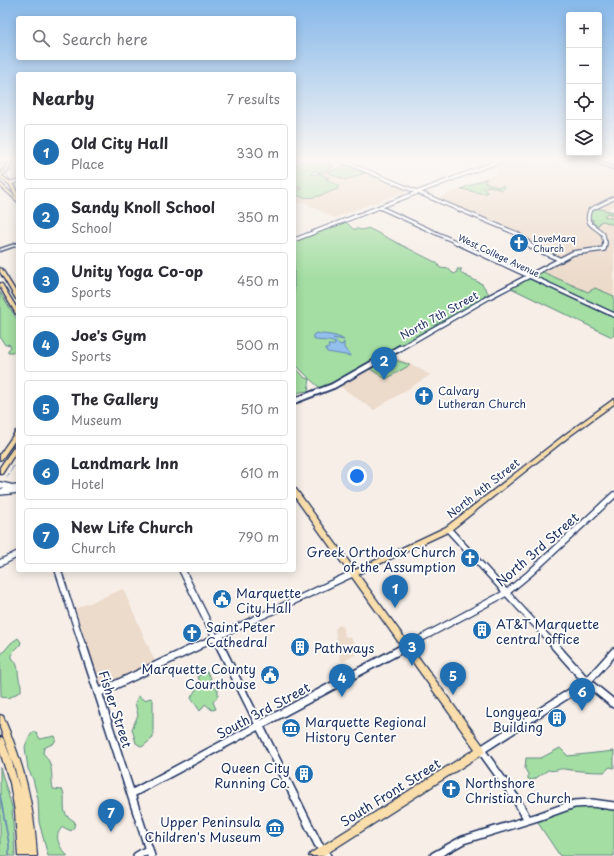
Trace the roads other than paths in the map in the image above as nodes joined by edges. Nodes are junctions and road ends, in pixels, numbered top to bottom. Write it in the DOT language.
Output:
graph roads {
  1 [pos="400,199"];
  2 [pos="434,199"];
  3 [pos="612,199"];
  4 [pos="379,207"];
  5 [pos="296,239"];
  6 [pos="16,245"];
  7 [pos="0,250"];
  8 [pos="561,260"];
  9 [pos="0,269"];
  10 [pos="2,276"];
  11 [pos="529,276"];
  12 [pos="0,284"];
  13 [pos="16,296"];
  14 [pos="16,311"];
  15 [pos="614,315"];
  16 [pos="296,400"];
  17 [pos="614,400"];
  18 [pos="16,435"];
  19 [pos="16,448"];
  20 [pos="0,458"];
  21 [pos="0,472"];
  22 [pos="0,485"];
  23 [pos="16,489"];
  24 [pos="16,490"];
  25 [pos="0,492"];
  26 [pos="296,494"];
  27 [pos="614,495"];
  28 [pos="448,529"];
  29 [pos="16,555"];
  30 [pos="0,563"];
  31 [pos="59,572"];
  32 [pos="183,572"];
  33 [pos="354,573"];
  34 [pos="506,593"];
  35 [pos="216,638"];
  36 [pos="406,647"];
  37 [pos="614,652"];
  38 [pos="587,682"];
  39 [pos="98,693"];
  40 [pos="614,704"];
  41 [pos="0,719"];
  42 [pos="260,726"];
  43 [pos="0,741"];
  44 [pos="481,750"];
  45 [pos="132,794"];
  46 [pos="614,806"];
  47 [pos="528,820"];
  48 [pos="150,852"];
  49 [pos="325,853"];
  50 [pos="23,856"];
  51 [pos="32,856"];
  52 [pos="137,856"];
  53 [pos="314,856"];
  54 [pos="434,856"];
  1 -- 4 [label="street"];
  2 -- 8 [label="street"];
  3 -- 8 [label="street, North 7th Street"];
  4 -- 5 [label="street"];
  4 -- 11 [label="street, West College Avenue"];
  6 -- 7 [label="main road"];
  8 -- 11 [label="street, North 7th Street"];
  9 -- 10 [label="main road"];
  10 -- 13 [label="main road"];
  11 -- 15 [label="street, West College Avenue"];
  11 -- 16 [label="street, North 7th Street"];
  12 -- 14 [label="main road"];
  17 -- 28 [label="main road, North 4th Street"];
  18 -- 20 [label="main road"];
  19 -- 21 [label="main road"];
  22 -- 23 [label="street"];
  24 -- 25 [label="street"];
  26 -- 33 [label="main road"];
  27 -- 34 [label="street, North 3rd Street"];
  28 -- 33 [label="main road, North 4th Street"];
  28 -- 34 [label="street"];
  29 -- 30 [label="street"];
  31 -- 39 [label="street, Fisher Street"];
  32 -- 35 [label="street"];
  33 -- 35 [label="street"];
  33 -- 36 [label="main road"];
  34 -- 36 [label="street, North 3rd Street"];
  34 -- 38 [label="street"];
  35 -- 39 [label="street"];
  35 -- 42 [label="street"];
  36 -- 42 [label="street, South 3rd Street"];
  36 -- 44 [label="main road"];
  37 -- 38 [label="street"];
  38 -- 40 [label="street"];
  38 -- 44 [label="street"];
  39 -- 45 [label="street, Fisher Street"];
  41 -- 51 [label="main road"];
  42 -- 45 [label="street, South 3rd Street"];
  42 -- 49 [label="street"];
  43 -- 50 [label="main road"];
  44 -- 47 [label="street"];
  44 -- 49 [label="main road, South Front Street"];
  45 -- 48 [label="street, Fisher Street"];
  46 -- 47 [label="street"];
  47 -- 54 [label="street"];
  48 -- 52 [label="street"];
  49 -- 53 [label="main road, South Front Street"];
}
